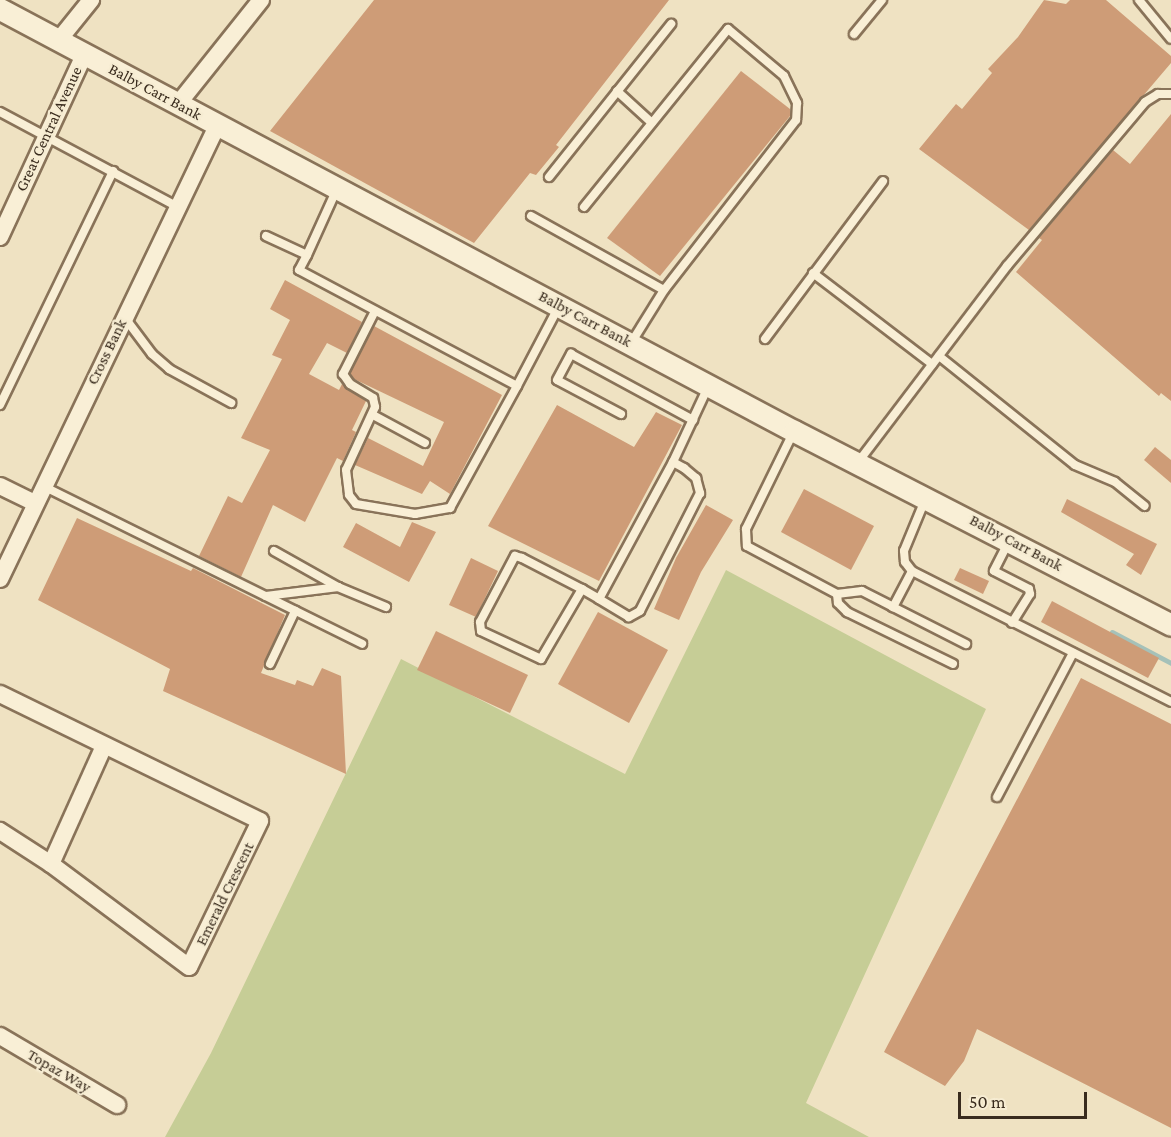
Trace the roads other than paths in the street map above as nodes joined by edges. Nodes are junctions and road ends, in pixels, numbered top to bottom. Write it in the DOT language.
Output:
graph roads {
  1 [pos="91,0"];
  2 [pos="261,0"];
  3 [pos="882,0"];
  4 [pos="1139,0"];
  5 [pos="0,9"];
  6 [pos="671,24"];
  7 [pos="854,34"];
  8 [pos="1171,39"];
  9 [pos="58,40"];
  10 [pos="84,55"];
  11 [pos="617,91"];
  12 [pos="1171,94"];
  13 [pos="178,104"];
  14 [pos="0,112"];
  15 [pos="652,123"];
  16 [pos="217,126"];
  17 [pos="47,134"];
  18 [pos="113,171"];
  19 [pos="549,177"];
  20 [pos="884,181"];
  21 [pos="337,189"];
  22 [pos="178,207"];
  23 [pos="584,207"];
  24 [pos="531,216"];
  25 [pos="266,236"];
  26 [pos="0,237"];
  27 [pos="307,255"];
  28 [pos="813,273"];
  29 [pos="664,290"];
  30 [pos="559,305"];
  31 [pos="375,310"];
  32 [pos="124,317"];
  33 [pos="765,339"];
  34 [pos="631,343"];
  35 [pos="939,356"];
  36 [pos="932,364"];
  37 [pos="709,384"];
  38 [pos="517,386"];
  39 [pos="231,403"];
  40 [pos="0,405"];
  41 [pos="621,414"];
  42 [pos="373,415"];
  43 [pos="693,420"];
  44 [pos="794,431"];
  45 [pos="425,443"];
  46 [pos="859,461"];
  47 [pos="673,462"];
  48 [pos="0,486"];
  49 [pos="43,486"];
  50 [pos="927,497"];
  51 [pos="35,503"];
  52 [pos="1145,506"];
  53 [pos="1010,540"];
  54 [pos="274,551"];
  55 [pos="912,571"];
  56 [pos="0,578"];
  57 [pos="338,586"];
  58 [pos="582,589"];
  59 [pos="837,594"];
  60 [pos="266,596"];
  61 [pos="599,599"];
  62 [pos="386,607"];
  63 [pos="893,607"];
  64 [pos="295,611"];
  65 [pos="1012,623"];
  66 [pos="1171,625"];
  67 [pos="362,644"];
  68 [pos="966,644"];
  69 [pos="1072,653"];
  70 [pos="270,664"];
  71 [pos="953,664"];
  72 [pos="0,694"];
  73 [pos="1171,702"];
  74 [pos="105,746"];
  75 [pos="997,797"];
  76 [pos="0,831"];
  77 [pos="51,864"];
  78 [pos="0,1036"];
  79 [pos="117,1105"];
  1 -- 9 [label="street"];
  2 -- 13 [label="street"];
  3 -- 7 [label="lane"];
  4 -- 8 [label="lane"];
  5 -- 9 [label="street, Balby Carr Bank"];
  6 -- 11 [label="lane"];
  9 -- 10 [label="street, Balby Carr Bank"];
  10 -- 13 [label="street, Balby Carr Bank"];
  10 -- 17 [label="street, Great Central Avenue"];
  11 -- 15 [label="lane"];
  11 -- 19 [label="lane"];
  12 -- 35 [label="lane"];
  13 -- 16 [label="street, Balby Carr Bank"];
  14 -- 17 [label="lane"];
  15 -- 23 [label="lane"];
  15 -- 29 [label="lane"];
  16 -- 21 [label="street, Balby Carr Bank"];
  16 -- 22 [label="street, Cross Bank"];
  17 -- 18 [label="lane"];
  17 -- 26 [label="street, Great Central Avenue"];
  18 -- 22 [label="lane"];
  18 -- 40 [label="lane"];
  20 -- 28 [label="lane"];
  21 -- 27 [label="lane"];
  21 -- 30 [label="street, Balby Carr Bank"];
  22 -- 32 [label="street, Cross Bank"];
  24 -- 29 [label="lane"];
  25 -- 27 [label="lane"];
  27 -- 31 [label="lane"];
  28 -- 33 [label="lane"];
  28 -- 36 [label="lane"];
  29 -- 34 [label="lane"];
  30 -- 34 [label="street, Balby Carr Bank"];
  30 -- 38 [label="lane"];
  31 -- 38 [label="lane"];
  31 -- 42 [label="lane"];
  32 -- 39 [label="lane"];
  32 -- 49 [label="street, Cross Bank"];
  34 -- 37 [label="street, Balby Carr Bank"];
  35 -- 36 [label="lane"];
  35 -- 52 [label="lane"];
  36 -- 46 [label="lane"];
  37 -- 43 [label="lane"];
  37 -- 44 [label="street, Balby Carr Bank"];
  38 -- 42 [label="lane"];
  41 -- 43 [label="lane"];
  42 -- 45 [label="lane"];
  43 -- 47 [label="lane"];
  44 -- 46 [label="street, Balby Carr Bank"];
  44 -- 59 [label="lane"];
  46 -- 50 [label="street, Balby Carr Bank"];
  47 -- 61 [label="lane"];
  47 -- 61 [label="lane"];
  48 -- 51 [label="street"];
  49 -- 51 [label="street, Cross Bank"];
  49 -- 60 [label="lane"];
  50 -- 53 [label="street, Balby Carr Bank"];
  50 -- 55 [label="lane"];
  51 -- 56 [label="street, Cross Bank"];
  53 -- 65 [label="lane"];
  53 -- 66 [label="street, Balby Carr Bank"];
  54 -- 57 [label="lane"];
  55 -- 63 [label="lane"];
  55 -- 65 [label="lane"];
  57 -- 60 [label="lane"];
  57 -- 62 [label="lane"];
  58 -- 58 [label="lane"];
  58 -- 61 [label="lane"];
  59 -- 63 [label="lane"];
  59 -- 71 [label="lane"];
  60 -- 64 [label="lane"];
  63 -- 68 [label="lane"];
  64 -- 67 [label="lane"];
  64 -- 70 [label="lane"];
  65 -- 69 [label="lane"];
  69 -- 73 [label="lane"];
  69 -- 75 [label="lane"];
  72 -- 74 [label="street, Emerald Crescent"];
  74 -- 77 [label="street"];
  74 -- 77 [label="street, Emerald Crescent"];
  76 -- 77 [label="street, Emerald Crescent"];
  78 -- 79 [label="street, Topaz Way"];
}
